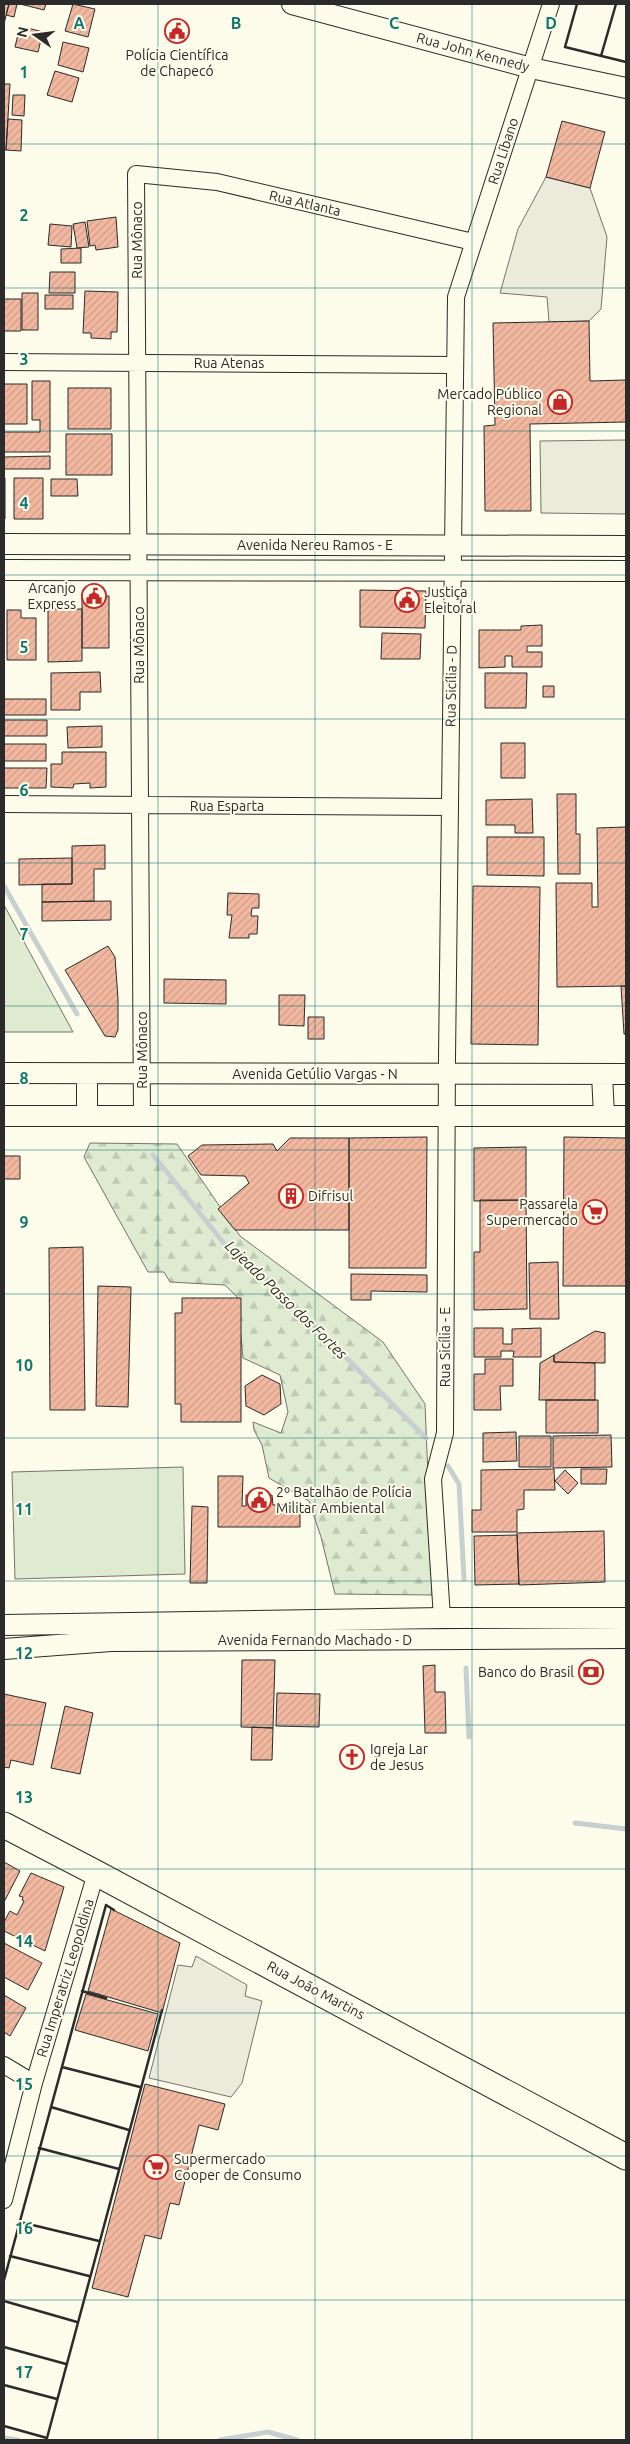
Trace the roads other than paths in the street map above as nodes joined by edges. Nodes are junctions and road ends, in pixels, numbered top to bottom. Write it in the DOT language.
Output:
graph roads {
  1 [pos="292,4"];
  2 [pos="551,4"];
  3 [pos="530,68"];
  4 [pos="626,88"];
  5 [pos="136,174"];
  6 [pos="473,242"];
  7 [pos="456,297"];
  8 [pos="4,362"];
  9 [pos="137,362"];
  10 [pos="455,365"];
  11 [pos="4,544"];
  12 [pos="25,544"];
  13 [pos="139,545"];
  14 [pos="275,545"];
  15 [pos="452,545"];
  16 [pos="626,546"];
  17 [pos="4,570"];
  18 [pos="25,570"];
  19 [pos="139,570"];
  20 [pos="275,570"];
  21 [pos="452,571"];
  22 [pos="626,571"];
  23 [pos="4,804"];
  24 [pos="140,805"];
  25 [pos="450,807"];
  26 [pos="4,1074"];
  27 [pos="87,1074"];
  28 [pos="142,1074"];
  29 [pos="446,1074"];
  30 [pos="602,1074"];
  31 [pos="626,1074"];
  32 [pos="4,1116"];
  33 [pos="87,1116"];
  34 [pos="142,1116"];
  35 [pos="447,1116"];
  36 [pos="604,1116"];
  37 [pos="626,1116"];
  38 [pos="442,1618"];
  39 [pos="626,1618"];
  40 [pos="74,1624"];
  41 [pos="4,1625"];
  42 [pos="626,1638"];
  43 [pos="74,1644"];
  44 [pos="4,1650"];
  45 [pos="4,1826"];
  46 [pos="96,1873"];
  47 [pos="4,2065"];
  48 [pos="34,2083"];
  49 [pos="626,2157"];
  50 [pos="4,2200"];
  1 -- 3 [label="street, Rua John Kennedy"];
  2 -- 3 [label="street, Rua Líbano"];
  3 -- 4 [label="street, Rua John Kennedy"];
  3 -- 6 [label="street, Rua Líbano"];
  5 -- 6 [label="street, Rua Atlanta"];
  5 -- 9 [label="street, Rua Mônaco"];
  6 -- 7 [label="street, Rua Líbano"];
  7 -- 10 [label="street, Rua Sicília - D"];
  8 -- 9 [label="street, Rua Atenas"];
  9 -- 10 [label="street, Rua Atenas"];
  9 -- 13 [label="street, Rua Mônaco"];
  10 -- 15 [label="street, Rua Sicília - D"];
  11 -- 12 [label="street, Avenida Nereu Ramos - E"];
  12 -- 13 [label="street, Avenida Nereu Ramos - E"];
  12 -- 18 [label="street"];
  13 -- 14 [label="street, Avenida Nereu Ramos - E"];
  13 -- 19 [label="street, Rua Mônaco"];
  14 -- 15 [label="street, Avenida Nereu Ramos - E"];
  14 -- 20 [label="street"];
  15 -- 16 [label="street, Avenida Nereu Ramos - E"];
  15 -- 21 [label="street, Rua Sicília - D"];
  17 -- 18 [label="street, Avenida Nereu Ramos - E"];
  18 -- 19 [label="street, Avenida Nereu Ramos - E"];
  19 -- 20 [label="street, Avenida Nereu Ramos - E"];
  19 -- 24 [label="street, Rua Mônaco"];
  20 -- 21 [label="street, Avenida Nereu Ramos - E"];
  21 -- 22 [label="street, Avenida Nereu Ramos - E"];
  21 -- 25 [label="street, Rua Sicília - D"];
  23 -- 24 [label="street, Rua Esparta"];
  24 -- 25 [label="street, Rua Esparta"];
  24 -- 28 [label="street, Rua Mônaco"];
  25 -- 29 [label="street, Rua Sicília - D"];
  26 -- 27 [label="street, Avenida Getúlio Vargas - N"];
  27 -- 28 [label="street, Avenida Getúlio Vargas - N"];
  27 -- 33 [label="street"];
  28 -- 29 [label="street, Avenida Getúlio Vargas - N"];
  28 -- 34 [label="street, Rua Mônaco"];
  29 -- 30 [label="street, Avenida Getúlio Vargas - N"];
  29 -- 35 [label="street, Rua Sicília - E"];
  30 -- 31 [label="street, Avenida Getúlio Vargas - N"];
  30 -- 36 [label="street"];
  32 -- 33 [label="street"];
  33 -- 34 [label="street"];
  34 -- 35 [label="street"];
  35 -- 36 [label="street"];
  35 -- 38 [label="street, Rua Sicília - E"];
  36 -- 37 [label="street"];
  38 -- 39 [label="street, Avenida Fernando Machado - D"];
  38 -- 40 [label="street, Avenida Fernando Machado - D"];
  40 -- 41 [label="street, Avenida Fernando Machado - D"];
  40 -- 43 [label="street"];
  42 -- 43 [label="street, Avenida Fernando Machado - D"];
  43 -- 44 [label="street, Avenida Fernando Machado - D"];
  45 -- 46 [label="main road, Rua João Martins"];
  46 -- 48 [label="street, Rua Imperatriz Leopoldina"];
  46 -- 49 [label="main road, Rua João Martins"];
  47 -- 48 [label="street"];
  48 -- 50 [label="street, Rua Imperatriz Leopoldina"];
}
